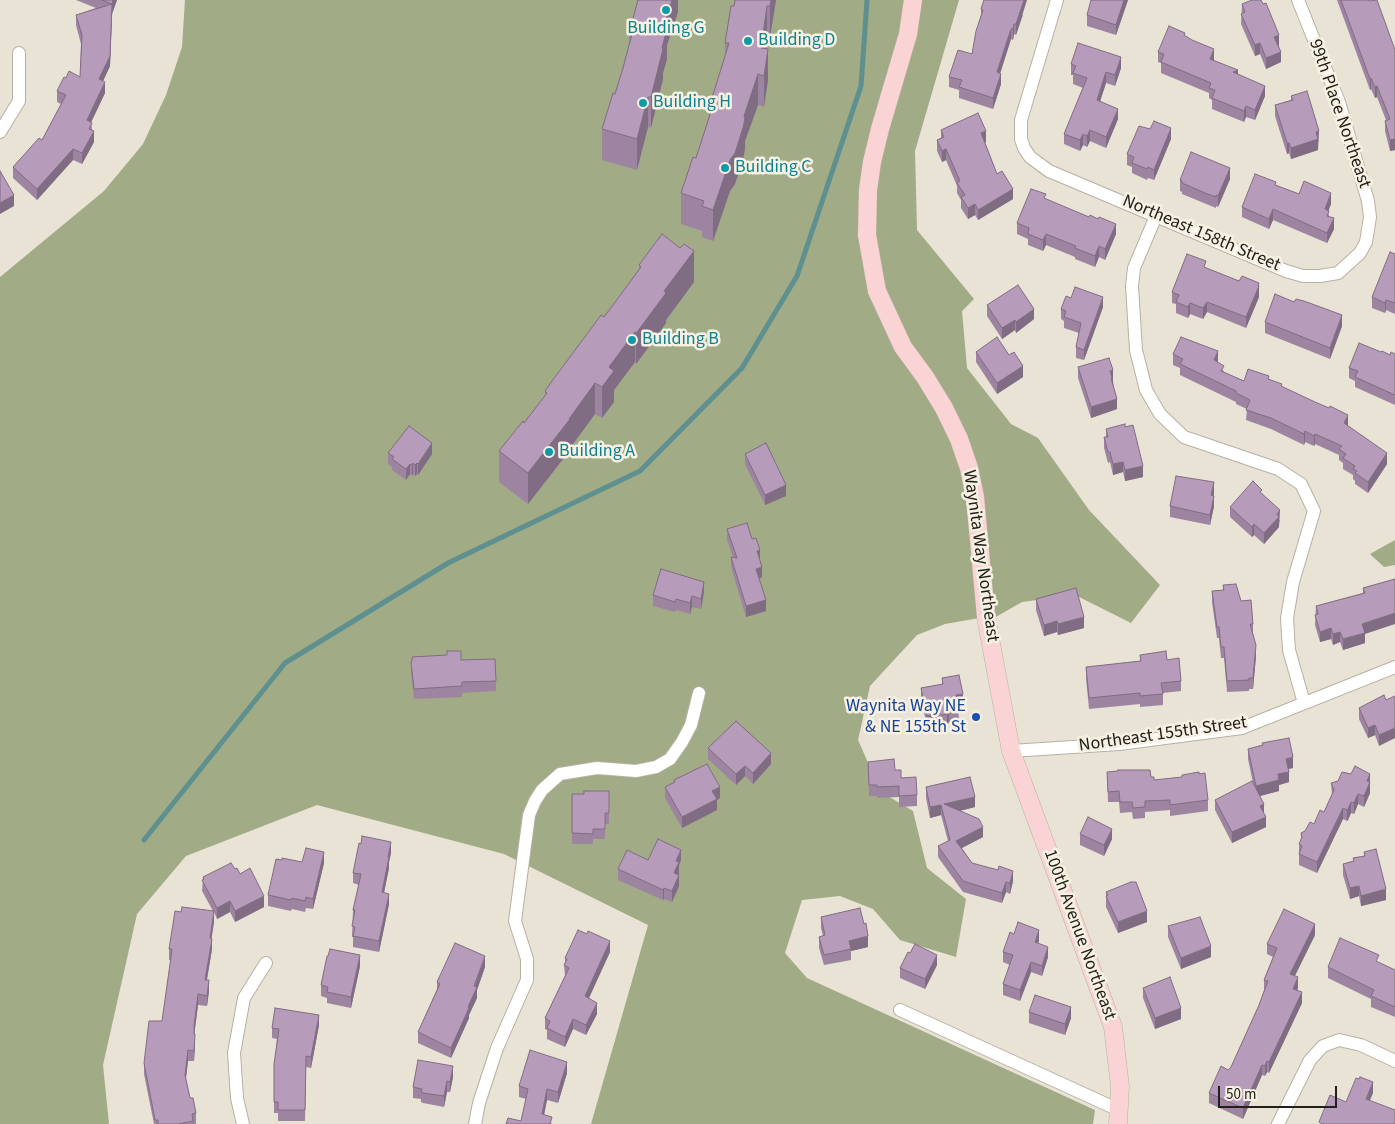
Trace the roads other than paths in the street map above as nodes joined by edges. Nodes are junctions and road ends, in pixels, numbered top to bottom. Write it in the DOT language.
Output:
graph roads {
  1 [pos="913,0"];
  2 [pos="1057,0"];
  3 [pos="1298,0"];
  4 [pos="19,53"];
  5 [pos="0,132"];
  6 [pos="1156,216"];
  7 [pos="1368,231"];
  8 [pos="1395,667"];
  9 [pos="699,693"];
  10 [pos="1304,703"];
  11 [pos="1010,751"];
  12 [pos="266,963"];
  13 [pos="900,1010"];
  14 [pos="1395,1061"];
  15 [pos="1119,1120"];
  16 [pos="242,1124"];
  17 [pos="475,1124"];
  18 [pos="1278,1124"];
  1 -- 11 [label="main road, Waynita Way Northeast"];
  2 -- 6 [label="street, Northeast 158th Street"];
  3 -- 7 [label="street, 99th Place Northeast"];
  4 -- 5 [label="street"];
  6 -- 7 [label="street, Northeast 158th Street"];
  6 -- 10 [label="street"];
  8 -- 10 [label="street, Northeast 155th Street"];
  9 -- 17 [label="street"];
  10 -- 11 [label="street, Northeast 155th Street"];
  11 -- 15 [label="main road, 100th Avenue Northeast"];
  12 -- 16 [label="street"];
  13 -- 15 [label="street"];
  14 -- 18 [label="street"];
}
